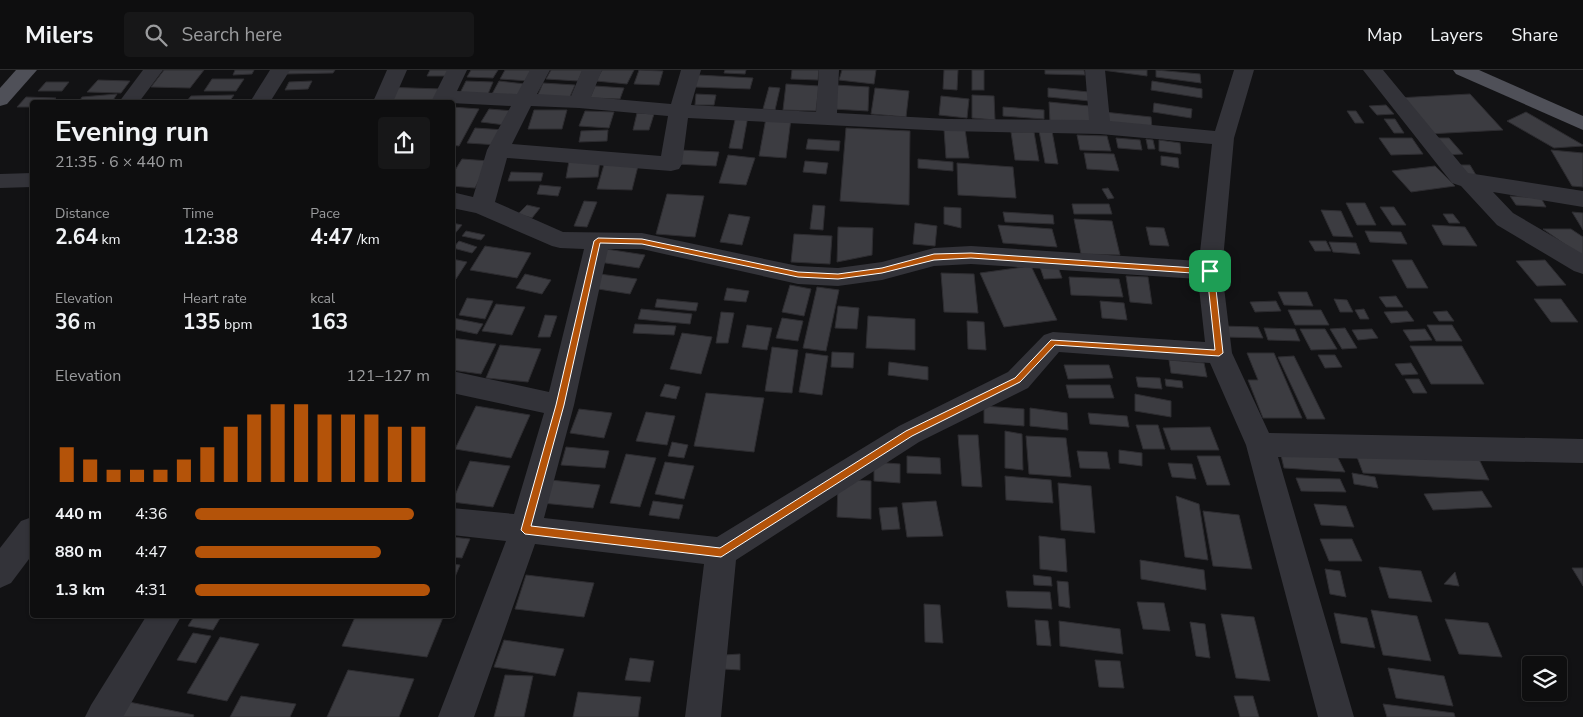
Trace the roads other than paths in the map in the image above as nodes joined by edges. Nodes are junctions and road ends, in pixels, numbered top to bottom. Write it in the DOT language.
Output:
graph roads {
  1 [pos="27,70"];
  2 [pos="153,70"];
  3 [pos="280,70"];
  4 [pos="397,70"];
  5 [pos="458,70"];
  6 [pos="540,70"];
  7 [pos="592,70"];
  8 [pos="691,70"];
  9 [pos="829,70"];
  10 [pos="1094,70"];
  11 [pos="1244,70"];
  12 [pos="1373,70"];
  13 [pos="1463,70"];
  14 [pos="0,100"];
  15 [pos="130,100"];
  16 [pos="261,100"];
  17 [pos="384,100"];
  18 [pos="443,100"];
  19 [pos="524,100"];
  20 [pos="579,102"];
  21 [pos="679,111"];
  22 [pos="826,118"];
  23 [pos="1583,124"];
  24 [pos="1100,127"];
  25 [pos="1223,138"];
  26 [pos="498,150"];
  27 [pos="30,180"];
  28 [pos="0,181"];
  29 [pos="1469,181"];
  30 [pos="1583,199"];
  31 [pos="455,201"];
  32 [pos="482,206"];
  33 [pos="598,241"];
  34 [pos="1583,265"];
  35 [pos="1210,271"];
  36 [pos="1219,353"];
  37 [pos="455,383"];
  38 [pos="560,405"];
  39 [pos="1260,444"];
  40 [pos="1583,451"];
  41 [pos="455,522"];
  42 [pos="525,530"];
  43 [pos="30,534"];
  44 [pos="721,552"];
  45 [pos="0,573"];
  46 [pos="164,618"];
  47 [pos="103,717"];
  48 [pos="456,717"];
  49 [pos="703,717"];
  50 [pos="1336,717"];
  1 -- 14 [label="main road"];
  2 -- 15 [label="street"];
  3 -- 16 [label="street"];
  4 -- 17 [label="street"];
  5 -- 18 [label="street"];
  6 -- 19 [label="street"];
  7 -- 20 [label="street"];
  8 -- 21 [label="street"];
  9 -- 22 [label="street"];
  10 -- 24 [label="street"];
  11 -- 25 [label="street"];
  12 -- 29 [label="street"];
  13 -- 23 [label="main road"];
  18 -- 19 [label="street"];
  19 -- 20 [label="street"];
  19 -- 26 [label="street"];
  20 -- 21 [label="street"];
  21 -- 22 [label="street"];
  21 -- 26 [label="street"];
  22 -- 24 [label="street"];
  24 -- 25 [label="street"];
  25 -- 35 [label="street"];
  26 -- 32 [label="street"];
  27 -- 28 [label="street"];
  29 -- 30 [label="street"];
  29 -- 34 [label="street"];
  31 -- 32 [label="street"];
  32 -- 33 [label="street"];
  33 -- 35 [label="street"];
  33 -- 38 [label="street"];
  35 -- 36 [label="street"];
  36 -- 39 [label="street"];
  36 -- 44 [label="street"];
  37 -- 38 [label="street"];
  38 -- 42 [label="street"];
  39 -- 40 [label="street"];
  39 -- 50 [label="street"];
  41 -- 42 [label="street"];
  42 -- 44 [label="street"];
  42 -- 48 [label="street"];
  43 -- 45 [label="street"];
  44 -- 49 [label="street"];
  46 -- 47 [label="street"];
}
